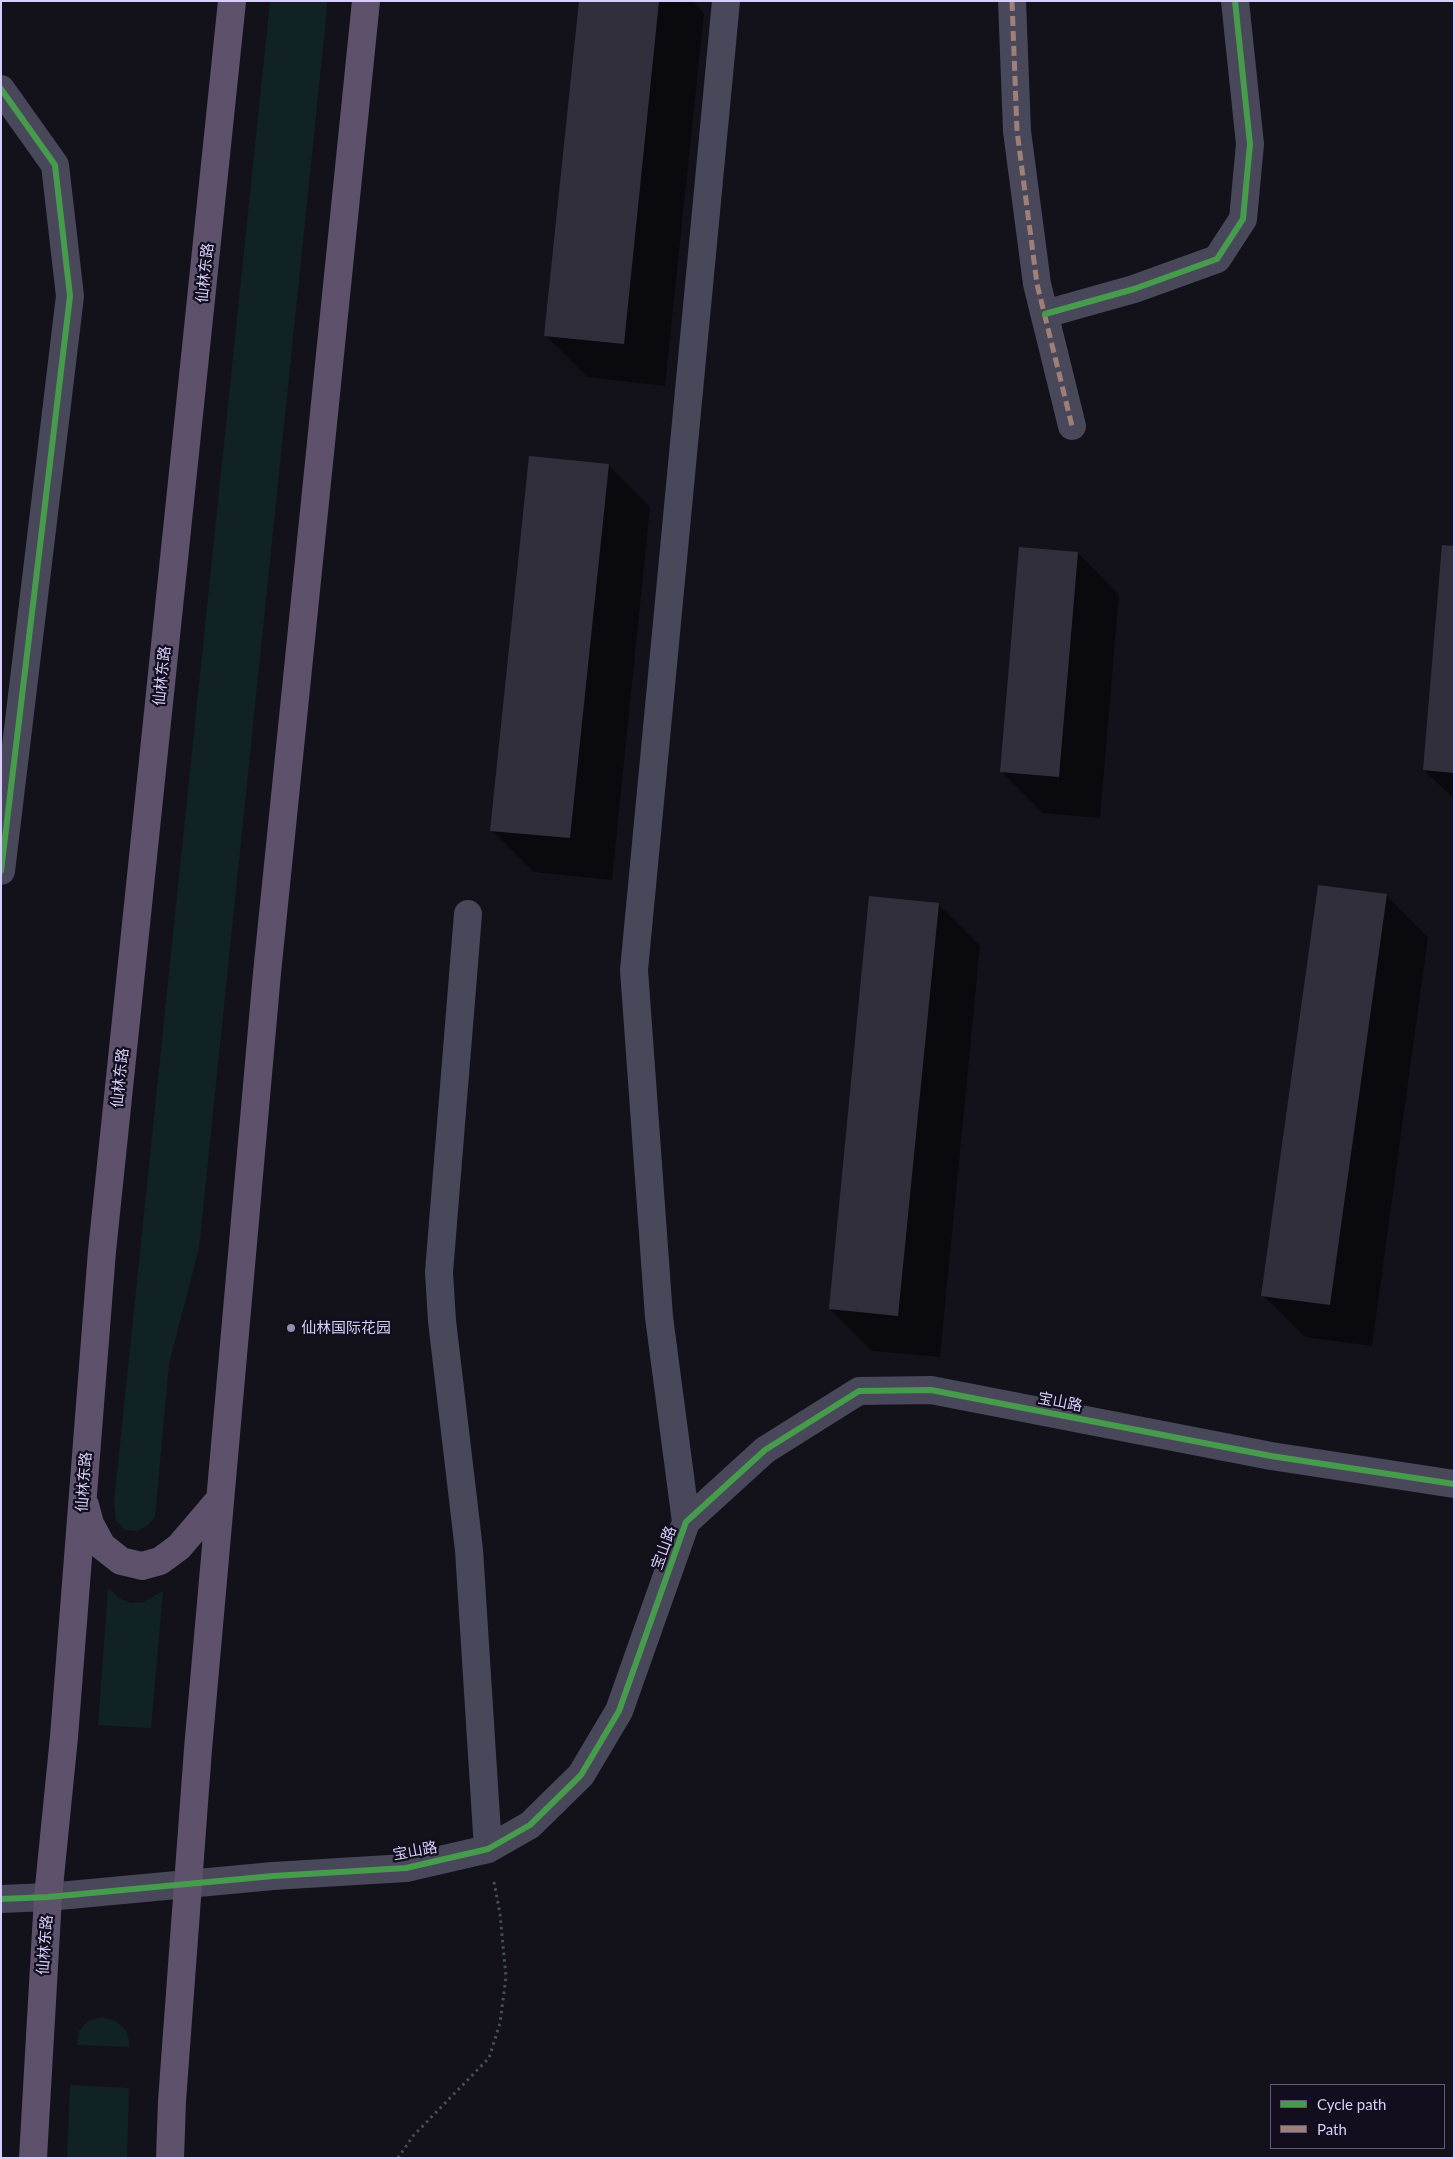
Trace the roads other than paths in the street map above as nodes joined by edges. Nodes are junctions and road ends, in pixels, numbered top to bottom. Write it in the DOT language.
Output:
graph roads {
  1 [pos="232,1"];
  2 [pos="366,1"];
  3 [pos="726,1"];
  4 [pos="1012,1"];
  5 [pos="1235,1"];
  6 [pos="1,89"];
  7 [pos="1045,314"];
  8 [pos="1072,426"];
  9 [pos="1,871"];
  10 [pos="468,914"];
  11 [pos="1454,1484"];
  12 [pos="83,1494"];
  13 [pos="220,1499"];
  14 [pos="686,1522"];
  15 [pos="488,1849"];
  16 [pos="188,1884"];
  17 [pos="48,1897"];
  18 [pos="1,1899"];
  19 [pos="33,2158"];
  20 [pos="170,2158"];
  1 -- 12 [label="main road, 仙林东路"];
  2 -- 13 [label="main road"];
  3 -- 14 [label="street"];
  4 -- 7 [label="street"];
  5 -- 7 [label="street"];
  6 -- 9 [label="street"];
  7 -- 8 [label="street"];
  10 -- 15 [label="street"];
  11 -- 14 [label="street, 宝山路"];
  12 -- 13 [label="main road"];
  12 -- 17 [label="main road, 仙林东路"];
  13 -- 16 [label="main road"];
  14 -- 15 [label="street, 宝山路"];
  15 -- 16 [label="street, 宝山路"];
  16 -- 17 [label="street, 宝山路"];
  16 -- 20 [label="main road"];
  17 -- 18 [label="street, 宝山路"];
  17 -- 19 [label="main road, 仙林东路"];
}
